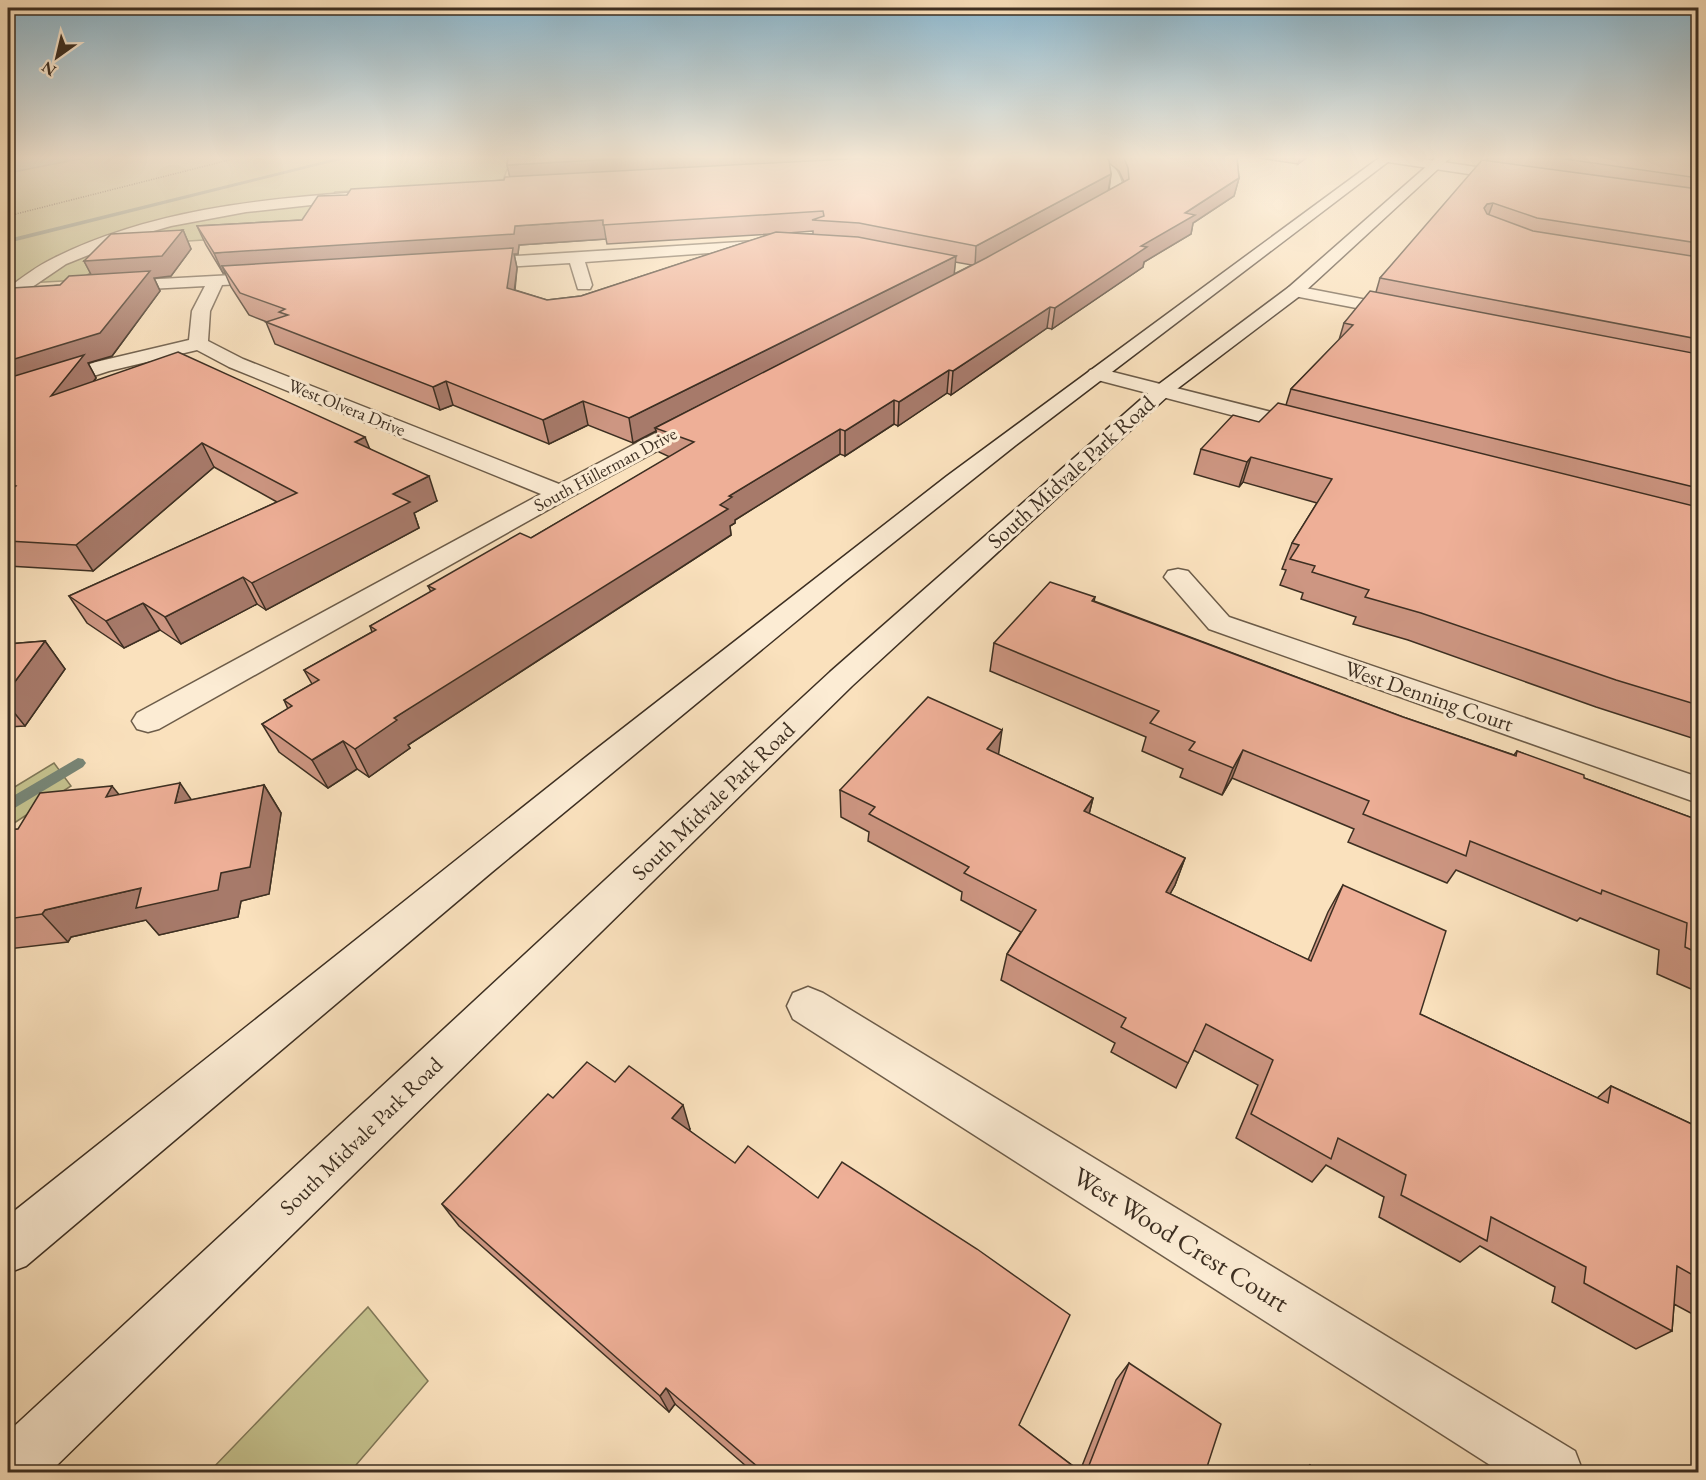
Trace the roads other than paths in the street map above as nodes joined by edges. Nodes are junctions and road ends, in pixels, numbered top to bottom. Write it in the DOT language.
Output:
graph roads {
  1 [pos="159,227"];
  2 [pos="1297,227"];
  3 [pos="1363,227"];
  4 [pos="789,245"];
  5 [pos="576,257"];
  6 [pos="456,265"];
  7 [pos="289,276"];
  8 [pos="217,281"];
  9 [pos="584,285"];
  10 [pos="92,287"];
  11 [pos="45,291"];
  12 [pos="1295,291"];
  13 [pos="9,294"];
  14 [pos="1422,316"];
  15 [pos="199,344"];
  16 [pos="1097,374"];
  17 [pos="1162,391"];
  18 [pos="8,398"];
  19 [pos="717,410"];
  20 [pos="1333,434"];
  21 [pos="561,493"];
  22 [pos="1178,577"];
  23 [pos="148,721"];
  24 [pos="1698,790"];
  25 [pos="808,1006"];
  26 [pos="8,1248"];
  27 [pos="8,1473"];
  28 [pos="1554,1473"];
  1 -- 13 [label="street"];
  2 -- 16 [label="street"];
  3 -- 12 [label="street, South Midvale Park Road"];
  4 -- 5 [label="street"];
  5 -- 6 [label="street"];
  5 -- 9 [label="street"];
  7 -- 8 [label="street"];
  8 -- 10 [label="street"];
  8 -- 15 [label="street"];
  11 -- 13 [label="street"];
  12 -- 14 [label="street"];
  12 -- 17 [label="street, South Midvale Park Road"];
  15 -- 18 [label="street"];
  15 -- 21 [label="street, West Olvera Drive"];
  16 -- 17 [label="street"];
  16 -- 26 [label="street"];
  17 -- 20 [label="street"];
  17 -- 27 [label="street, South Midvale Park Road"];
  19 -- 21 [label="street, South Hillerman Drive"];
  21 -- 23 [label="street, South Hillerman Drive"];
  22 -- 24 [label="street, West Denning Court"];
  25 -- 28 [label="street, West Wood Crest Court"];
}
